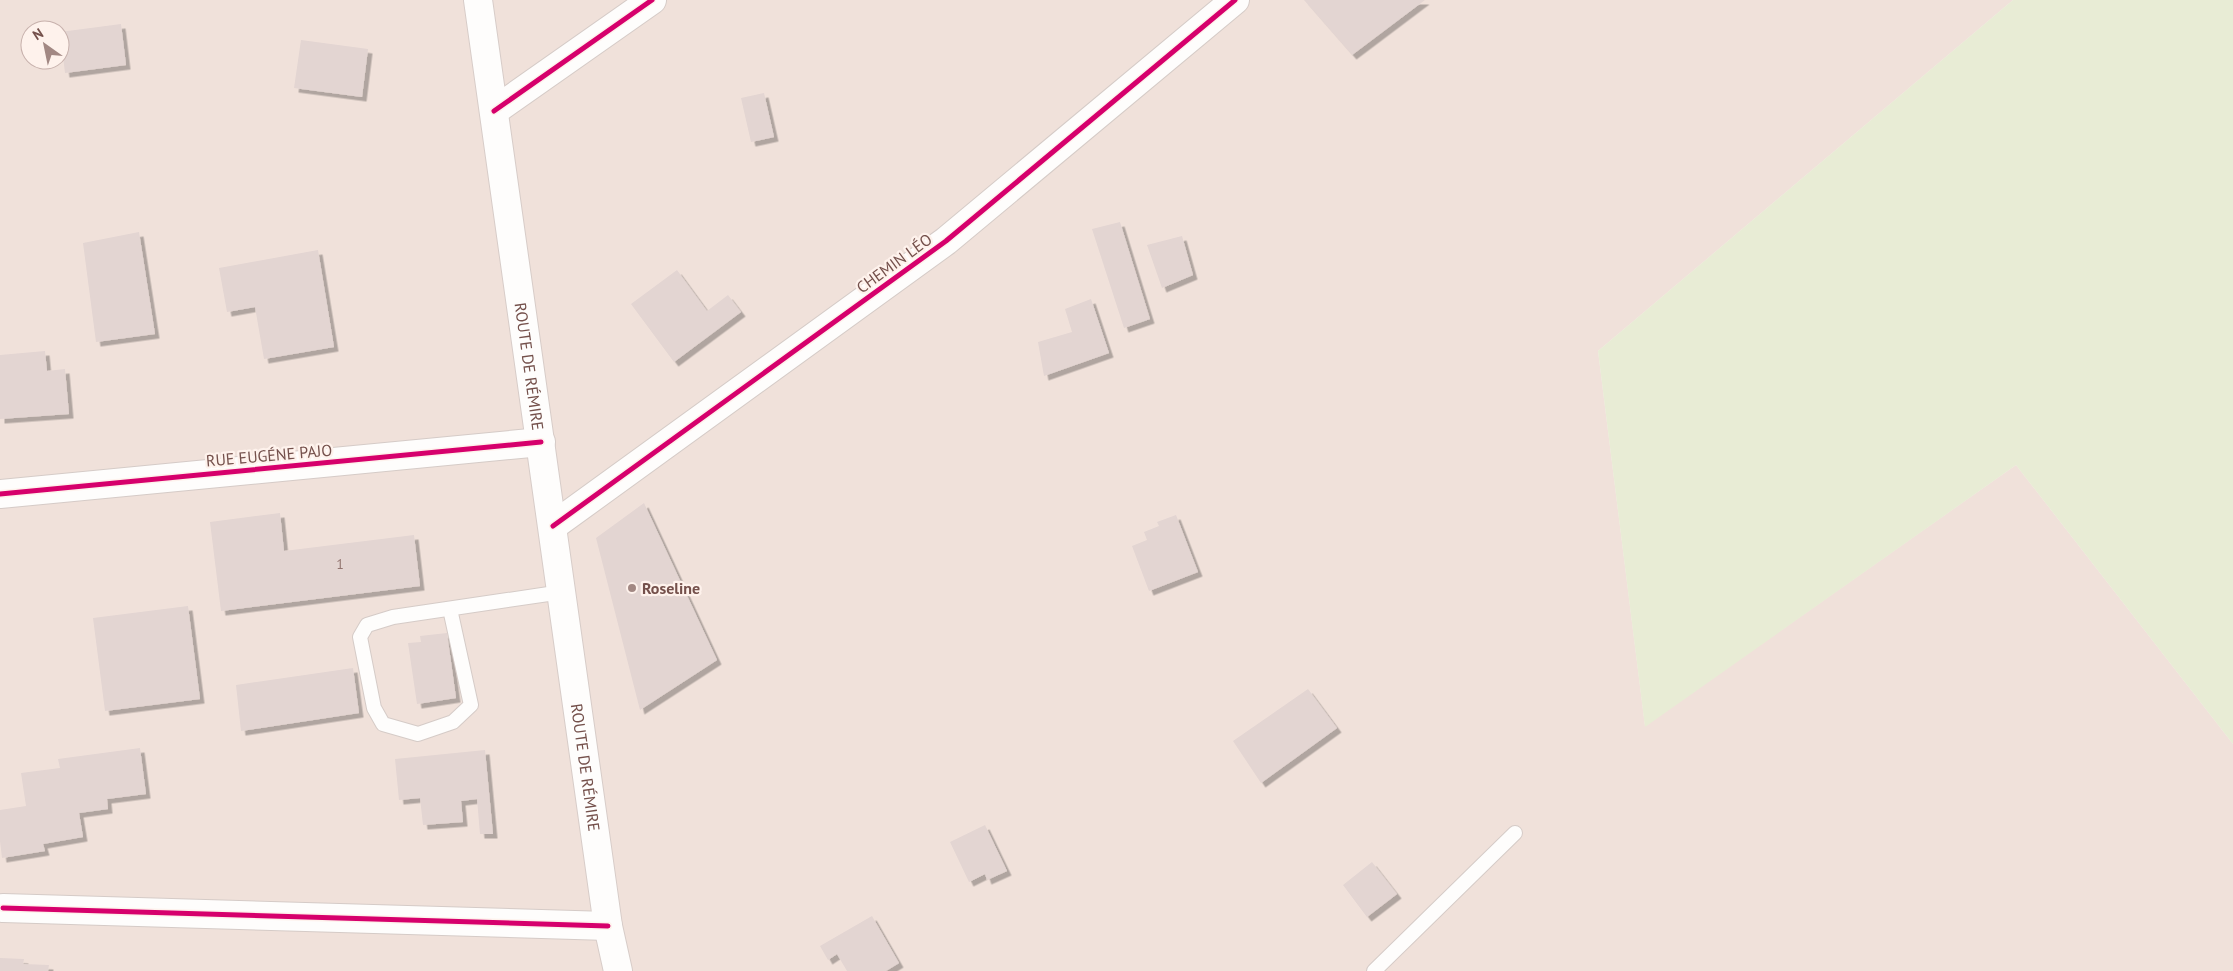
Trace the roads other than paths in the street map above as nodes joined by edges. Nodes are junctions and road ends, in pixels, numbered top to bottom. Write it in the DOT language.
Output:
graph roads {
  1 [pos="478,0"];
  2 [pos="652,0"];
  3 [pos="1235,0"];
  4 [pos="494,111"];
  5 [pos="541,442"];
  6 [pos="0,494"];
  7 [pos="553,526"];
  8 [pos="562,592"];
  9 [pos="450,609"];
  10 [pos="1515,833"];
  11 [pos="3,908"];
  12 [pos="608,926"];
  13 [pos="618,971"];
  14 [pos="1374,971"];
  1 -- 4 [label="street, ROUTE DE RÉMIRE"];
  2 -- 4 [label="street"];
  3 -- 7 [label="street, CHEMIN LÉO"];
  4 -- 5 [label="street, ROUTE DE RÉMIRE"];
  5 -- 6 [label="street, RUE EUGÉNE PAJO"];
  5 -- 7 [label="street, ROUTE DE RÉMIRE"];
  7 -- 8 [label="street, ROUTE DE RÉMIRE"];
  8 -- 9 [label="lane"];
  8 -- 12 [label="street, ROUTE DE RÉMIRE"];
  9 -- 9 [label="lane"];
  10 -- 14 [label="lane"];
  11 -- 12 [label="street"];
  12 -- 13 [label="street, ROUTE DE RÉMIRE"];
}
